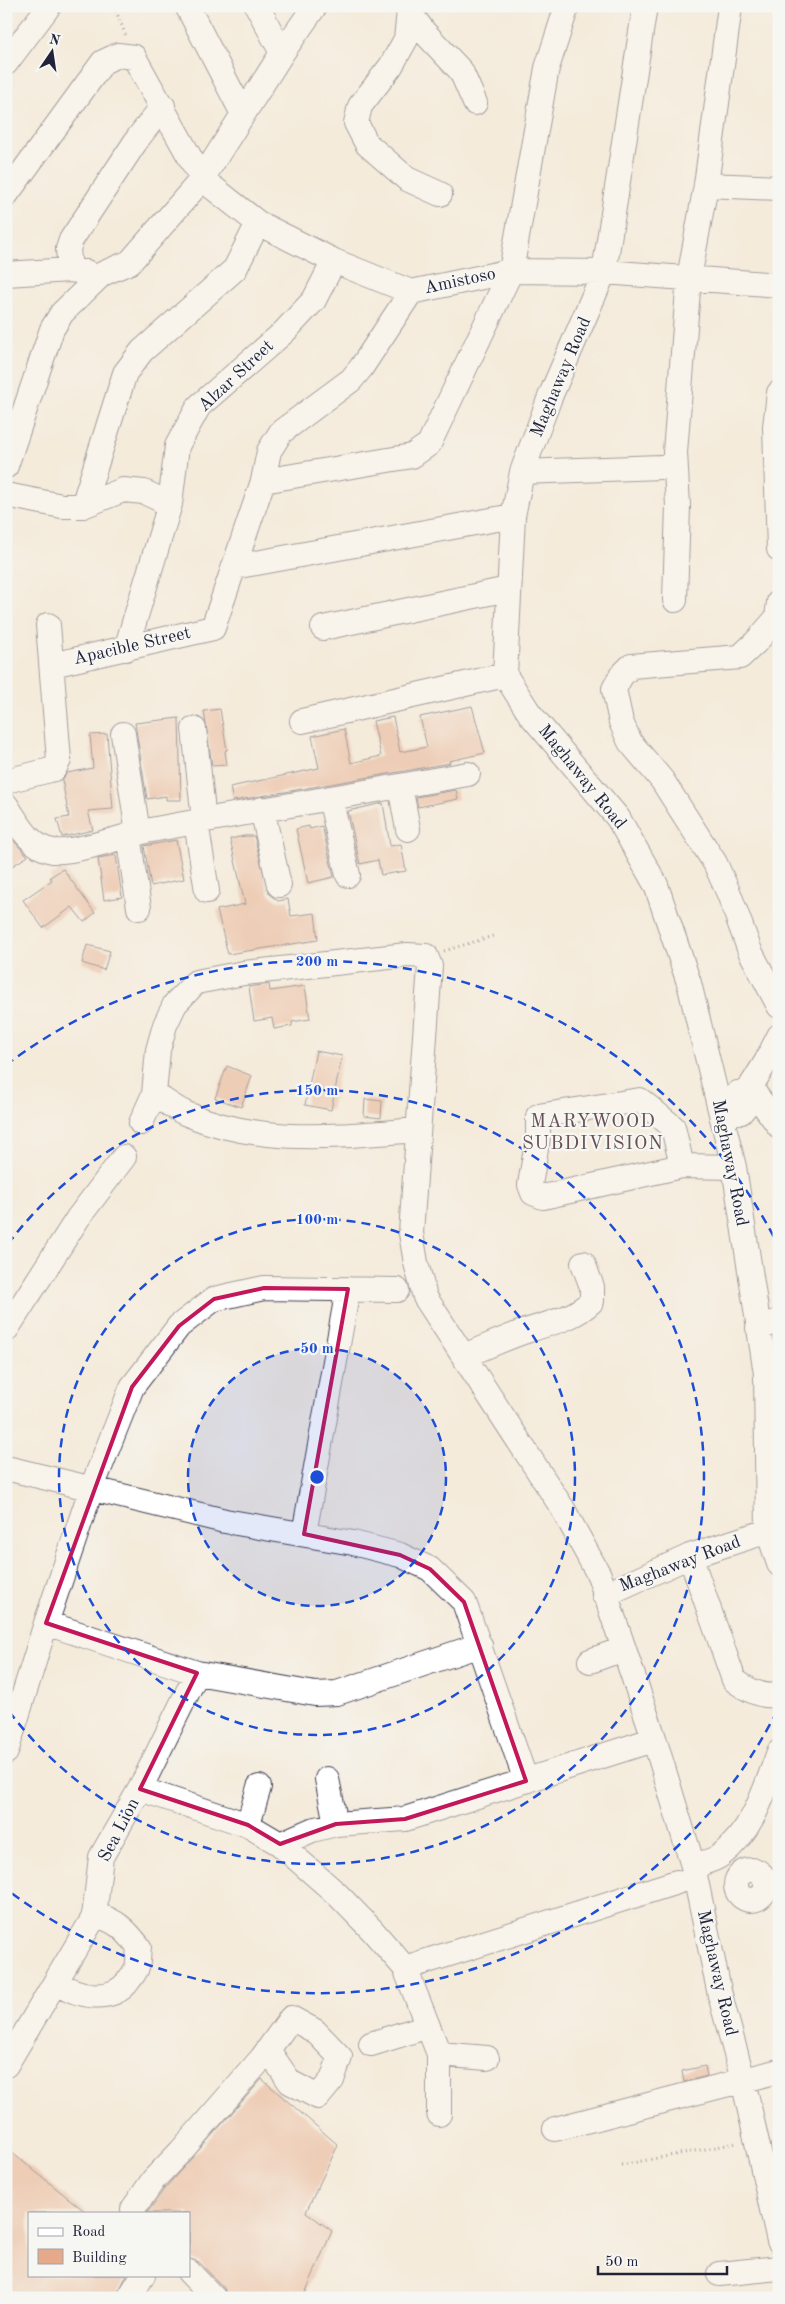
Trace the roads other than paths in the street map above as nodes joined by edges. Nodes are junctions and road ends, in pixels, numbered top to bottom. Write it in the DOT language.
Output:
graph roads {
  1 [pos="49,6"];
  2 [pos="187,6"];
  3 [pos="257,6"];
  4 [pos="315,6"];
  5 [pos="567,6"];
  6 [pos="645,6"];
  7 [pos="730,6"];
  8 [pos="407,9"];
  9 [pos="282,53"];
  10 [pos="6,63"];
  11 [pos="475,103"];
  12 [pos="163,106"];
  13 [pos="243,114"];
  14 [pos="202,178"];
  15 [pos="706,185"];
  16 [pos="779,188"];
  17 [pos="440,194"];
  18 [pos="6,195"];
  19 [pos="258,223"];
  20 [pos="334,261"];
  21 [pos="70,270"];
  22 [pos="511,271"];
  23 [pos="604,272"];
  24 [pos="6,274"];
  25 [pos="102,274"];
  26 [pos="689,278"];
  27 [pos="779,286"];
  28 [pos="410,292"];
  29 [pos="779,393"];
  30 [pos="14,421"];
  31 [pos="675,465"];
  32 [pos="6,466"];
  33 [pos="522,472"];
  34 [pos="263,481"];
  35 [pos="6,495"];
  36 [pos="170,504"];
  37 [pos="82,506"];
  38 [pos="513,516"];
  39 [pos="779,549"];
  40 [pos="234,567"];
  41 [pos="508,589"];
  42 [pos="675,600"];
  43 [pos="779,602"];
  44 [pos="48,625"];
  45 [pos="323,628"];
  46 [pos="126,649"];
  47 [pos="52,665"];
  48 [pos="505,675"];
  49 [pos="302,721"];
  50 [pos="194,729"];
  51 [pos="123,734"];
  52 [pos="468,774"];
  53 [pos="6,781"];
  54 [pos="400,786"];
  55 [pos="330,798"];
  56 [pos="6,805"];
  57 [pos="262,809"];
  58 [pos="200,821"];
  59 [pos="408,829"];
  60 [pos="133,834"];
  61 [pos="348,875"];
  62 [pos="279,886"];
  63 [pos="207,892"];
  64 [pos="138,908"];
  65 [pos="779,1006"];
  66 [pos="779,1036"];
  67 [pos="154,1094"];
  68 [pos="738,1104"];
  69 [pos="141,1123"];
  70 [pos="779,1126"];
  71 [pos="418,1130"];
  72 [pos="124,1157"];
  73 [pos="682,1166"];
  74 [pos="734,1167"];
  75 [pos="582,1262"];
  76 [pos="348,1289"];
  77 [pos="398,1290"];
  78 [pos="768,1325"];
  79 [pos="6,1330"];
  80 [pos="464,1356"];
  81 [pos="772,1407"];
  82 [pos="6,1468"];
  83 [pos="91,1490"];
  84 [pos="768,1531"];
  85 [pos="304,1534"];
  86 [pos="690,1556"];
  87 [pos="779,1564"];
  88 [pos="604,1595"];
  89 [pos="46,1623"];
  90 [pos="480,1645"];
  91 [pos="623,1649"];
  92 [pos="590,1662"];
  93 [pos="197,1673"];
  94 [pos="779,1695"];
  95 [pos="654,1738"];
  96 [pos="6,1752"];
  97 [pos="779,1752"];
  98 [pos="327,1779"];
  99 [pos="526,1781"];
  100 [pos="258,1788"];
  101 [pos="140,1789"];
  102 [pos="336,1824"];
  103 [pos="248,1825"];
  104 [pos="280,1844"];
  105 [pos="685,1874"];
  106 [pos="772,1888"];
  107 [pos="702,1907"];
  108 [pos="94,1914"];
  109 [pos="405,1968"];
  110 [pos="56,1981"];
  111 [pos="428,2026"];
  112 [pos="371,2044"];
  113 [pos="268,2050"];
  114 [pos="439,2054"];
  115 [pos="487,2058"];
  116 [pos="6,2065"];
  117 [pos="779,2071"];
  118 [pos="743,2080"];
  119 [pos="439,2114"];
  120 [pos="555,2129"];
  121 [pos="134,2212"];
  122 [pos="779,2241"];
  123 [pos="779,2268"];
  124 [pos="190,2273"];
  125 [pos="719,2274"];
  126 [pos="214,2298"];
  1 -- 10 [label="street"];
  2 -- 13 [label="street"];
  3 -- 9 [label="street"];
  4 -- 9 [label="street"];
  5 -- 22 [label="street"];
  6 -- 23 [label="street, Maghaway Road"];
  7 -- 15 [label="street"];
  8 -- 11 [label="street"];
  8 -- 17 [label="street"];
  9 -- 13 [label="street"];
  12 -- 14 [label="street"];
  12 -- 18 [label="street"];
  12 -- 21 [label="street"];
  13 -- 14 [label="street"];
  14 -- 19 [label="street, Amistoso"];
  14 -- 25 [label="street"];
  15 -- 16 [label="street"];
  15 -- 26 [label="street"];
  19 -- 20 [label="street, Amistoso"];
  19 -- 37 [label="street"];
  20 -- 28 [label="street, Amistoso"];
  20 -- 36 [label="street, Alzar Street"];
  21 -- 24 [label="street"];
  21 -- 25 [label="street"];
  22 -- 23 [label="street, Amistoso"];
  22 -- 28 [label="street, Amistoso"];
  22 -- 34 [label="street"];
  23 -- 26 [label="street, Amistoso"];
  23 -- 33 [label="street, Maghaway Road"];
  25 -- 30 [label="street"];
  26 -- 27 [label="street, Amistoso"];
  26 -- 31 [label="street"];
  28 -- 34 [label="street"];
  29 -- 39 [label="street"];
  30 -- 32 [label="street"];
  31 -- 33 [label="street"];
  31 -- 42 [label="street"];
  33 -- 38 [label="street, Maghaway Road"];
  34 -- 40 [label="street"];
  35 -- 37 [label="street"];
  36 -- 37 [label="street"];
  36 -- 46 [label="street, Alzar Street"];
  38 -- 40 [label="street"];
  38 -- 41 [label="street, Maghaway Road"];
  40 -- 46 [label="street, Apacible Street"];
  41 -- 45 [label="street"];
  41 -- 48 [label="street, Maghaway Road"];
  43 -- 65 [label="street"];
  44 -- 47 [label="street"];
  46 -- 47 [label="street, Apacible Street"];
  47 -- 53 [label="street"];
  48 -- 49 [label="street"];
  48 -- 68 [label="street, Maghaway Road"];
  50 -- 58 [label="street"];
  51 -- 60 [label="street"];
  52 -- 54 [label="street"];
  54 -- 55 [label="street"];
  54 -- 59 [label="street"];
  55 -- 57 [label="street"];
  55 -- 61 [label="street"];
  56 -- 60 [label="street"];
  57 -- 58 [label="street"];
  57 -- 62 [label="street"];
  58 -- 60 [label="street"];
  58 -- 63 [label="street"];
  60 -- 64 [label="street"];
  66 -- 68 [label="street"];
  67 -- 69 [label="street"];
  67 -- 71 [label="street"];
  67 -- 71 [label="street, Maghaway Road"];
  68 -- 70 [label="street"];
  68 -- 74 [label="street, Maghaway Road"];
  71 -- 80 [label="street, Maghaway Road"];
  72 -- 79 [label="street"];
  73 -- 73 [label="street"];
  73 -- 74 [label="street"];
  74 -- 78 [label="street, Maghaway Road"];
  75 -- 80 [label="street"];
  76 -- 77 [label="street"];
  76 -- 83 [label="street"];
  76 -- 85 [label="street"];
  78 -- 81 [label="street, Maghaway Road"];
  80 -- 88 [label="street, Maghaway Road"];
  81 -- 84 [label="street, Maghaway Road"];
  82 -- 83 [label="street"];
  83 -- 85 [label="street"];
  83 -- 89 [label="street"];
  84 -- 86 [label="street, Maghaway Road"];
  84 -- 87 [label="street"];
  85 -- 90 [label="street"];
  86 -- 88 [label="street, Maghaway Road"];
  86 -- 94 [label="street"];
  88 -- 91 [label="street, Maghaway Road"];
  89 -- 93 [label="street"];
  89 -- 96 [label="street"];
  90 -- 93 [label="street"];
  90 -- 99 [label="street"];
  91 -- 92 [label="street"];
  91 -- 95 [label="street, Maghaway Road"];
  93 -- 101 [label="street, Sea Lion"];
  95 -- 99 [label="street"];
  95 -- 105 [label="street, Maghaway Road"];
  97 -- 105 [label="street"];
  98 -- 102 [label="street"];
  99 -- 102 [label="street"];
  100 -- 103 [label="street"];
  101 -- 103 [label="street"];
  101 -- 108 [label="street, Sea Lion"];
  102 -- 104 [label="street"];
  103 -- 104 [label="street"];
  104 -- 109 [label="street"];
  105 -- 107 [label="street, Maghaway Road"];
  105 -- 109 [label="street"];
  106 -- 107 [label="street"];
  107 -- 118 [label="street, Maghaway Road"];
  108 -- 110 [label="street, Sea Lion"];
  108 -- 110 [label="street"];
  109 -- 111 [label="street"];
  110 -- 116 [label="street, Sea Lion"];
  111 -- 112 [label="street"];
  111 -- 114 [label="street"];
  113 -- 121 [label="street"];
  114 -- 115 [label="street"];
  114 -- 119 [label="street"];
  117 -- 118 [label="street"];
  118 -- 120 [label="street"];
  118 -- 122 [label="street, Maghaway Road"];
  123 -- 125 [label="street"];
  124 -- 126 [label="street"];
}
